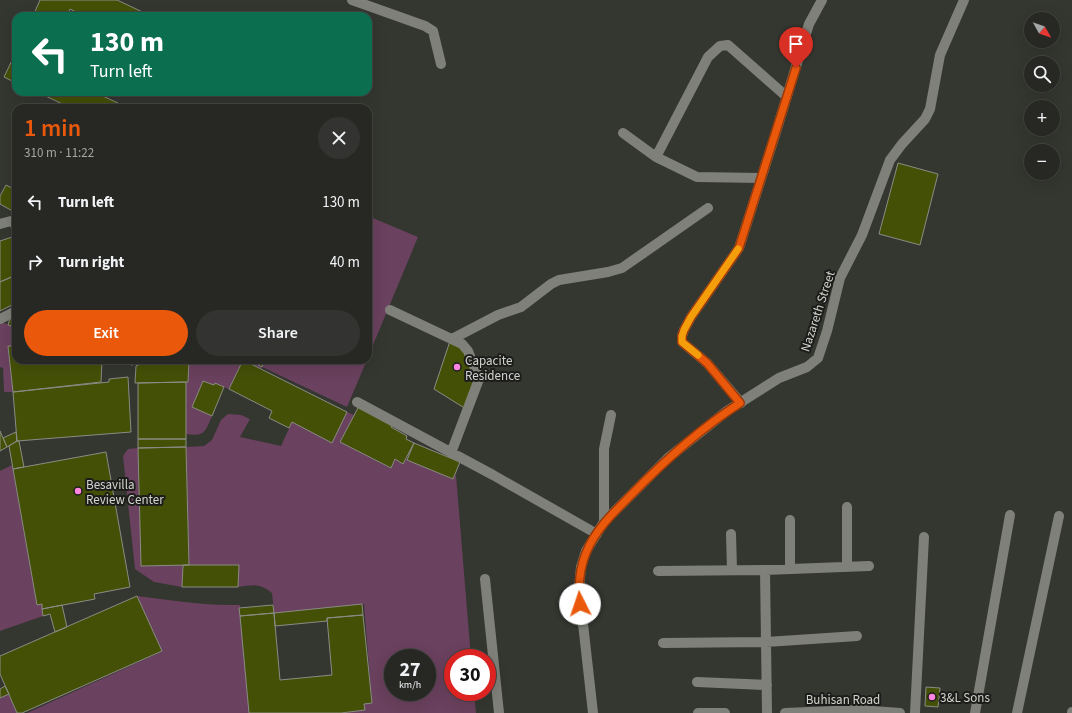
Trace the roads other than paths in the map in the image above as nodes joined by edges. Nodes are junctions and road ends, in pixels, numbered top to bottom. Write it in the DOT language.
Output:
graph roads {
  1 [pos="352,0"];
  2 [pos="822,0"];
  3 [pos="964,0"];
  4 [pos="441,64"];
  5 [pos="787,97"];
  6 [pos="622,133"];
  7 [pos="656,157"];
  8 [pos="761,178"];
  9 [pos="708,208"];
  10 [pos="12,222"];
  11 [pos="0,224"];
  12 [pos="390,310"];
  13 [pos="12,313"];
  14 [pos="0,319"];
  15 [pos="452,339"];
  16 [pos="357,402"];
  17 [pos="740,403"];
  18 [pos="611,415"];
  19 [pos="451,453"];
  20 [pos="847,507"];
  21 [pos="1010,515"];
  22 [pos="1059,516"];
  23 [pos="790,520"];
  24 [pos="604,522"];
  25 [pos="597,534"];
  26 [pos="731,534"];
  27 [pos="924,537"];
  28 [pos="870,566"];
  29 [pos="847,567"];
  30 [pos="790,569"];
  31 [pos="732,570"];
  32 [pos="765,570"];
  33 [pos="658,571"];
  34 [pos="485,579"];
  35 [pos="857,636"];
  36 [pos="766,642"];
  37 [pos="663,643"];
  38 [pos="697,682"];
  39 [pos="767,685"];
  40 [pos="817,712"];
  41 [pos="881,712"];
  42 [pos="499,713"];
  43 [pos="593,713"];
  44 [pos="698,713"];
  45 [pos="725,713"];
  46 [pos="767,713"];
  47 [pos="785,713"];
  48 [pos="900,713"];
  49 [pos="914,713"];
  50 [pos="975,713"];
  51 [pos="1017,713"];
  1 -- 4 [label="street"];
  2 -- 5 [label="street"];
  3 -- 17 [label="street, Nazareth Street"];
  5 -- 7 [label="street"];
  5 -- 8 [label="street"];
  6 -- 7 [label="street"];
  7 -- 8 [label="street"];
  8 -- 17 [label="street"];
  9 -- 15 [label="street"];
  10 -- 11 [label="street"];
  12 -- 15 [label="street"];
  13 -- 14 [label="street"];
  15 -- 19 [label="street"];
  16 -- 19 [label="street"];
  17 -- 24 [label="street, Nazareth Street"];
  18 -- 24 [label="street"];
  19 -- 25 [label="street"];
  20 -- 29 [label="street"];
  21 -- 50 [label="street"];
  22 -- 51 [label="street"];
  23 -- 30 [label="street"];
  24 -- 25 [label="street, Nazareth Street"];
  25 -- 43 [label="street, Nazareth Street"];
  26 -- 31 [label="street"];
  27 -- 49 [label="street"];
  28 -- 29 [label="street"];
  29 -- 30 [label="street"];
  30 -- 32 [label="street"];
  31 -- 32 [label="street"];
  31 -- 33 [label="street"];
  32 -- 36 [label="street"];
  34 -- 42 [label="street"];
  35 -- 36 [label="street"];
  36 -- 37 [label="street"];
  36 -- 39 [label="street"];
  38 -- 39 [label="street"];
  39 -- 46 [label="street"];
  40 -- 41 [label="street, Buhisan Road"];
  40 -- 47 [label="street, Buhisan Road"];
  41 -- 48 [label="street, Buhisan Road"];
  44 -- 45 [label="street"];
}
